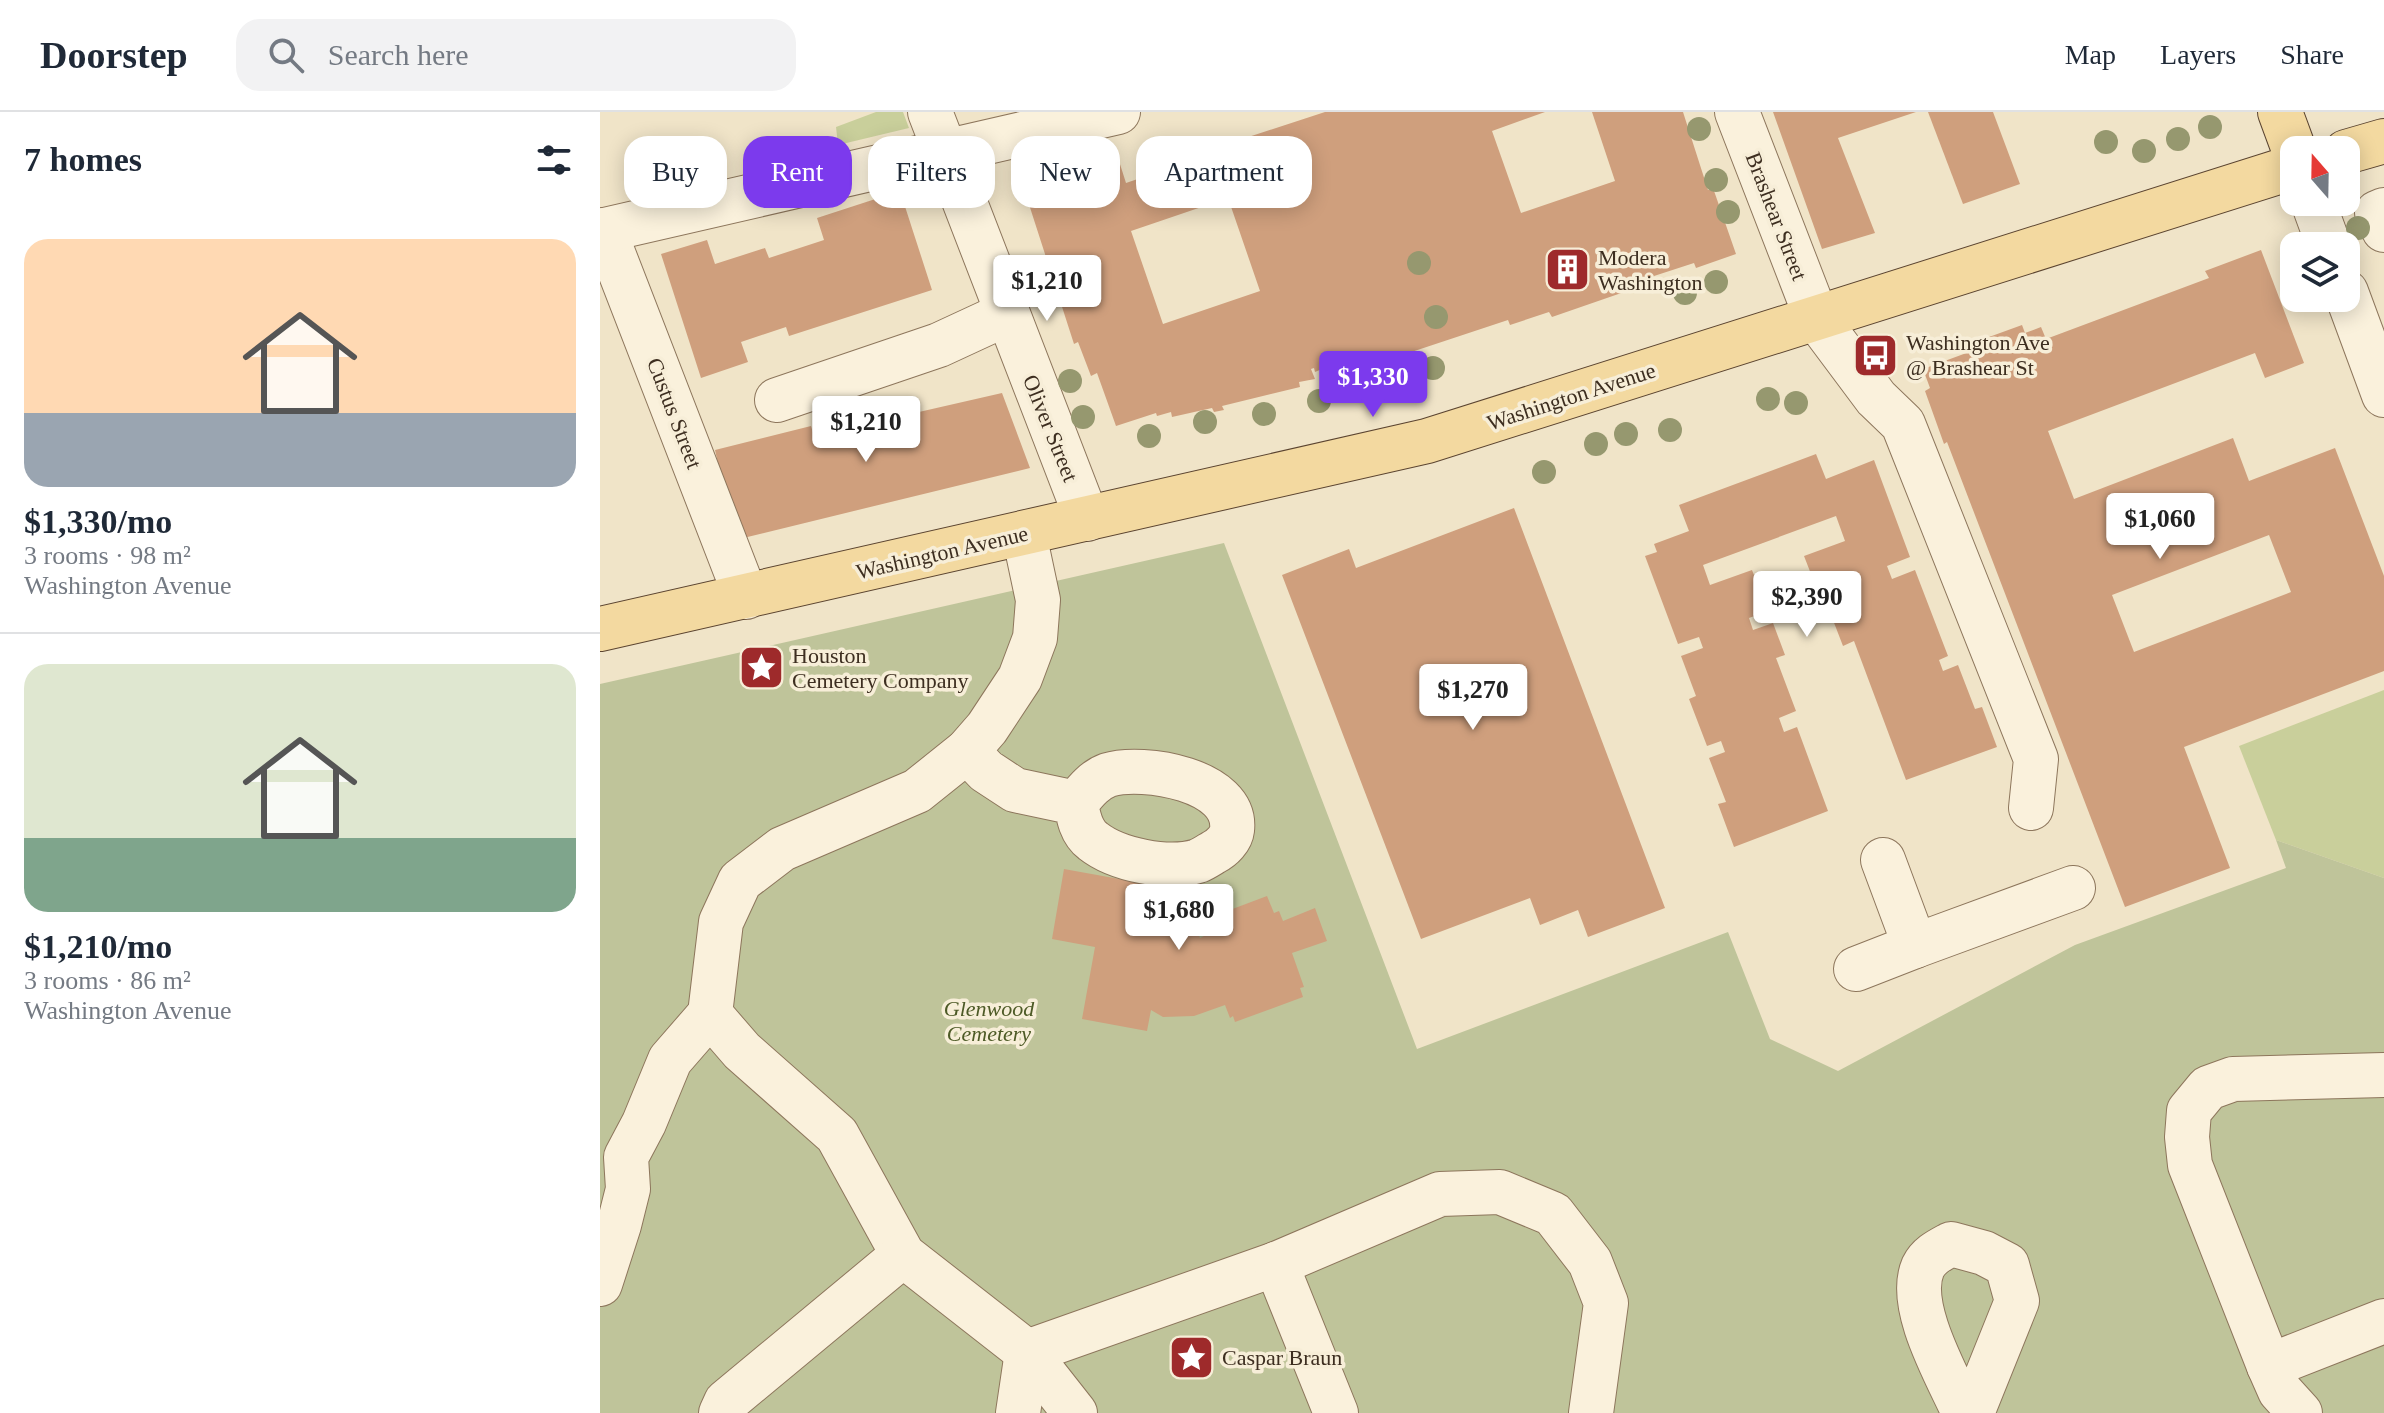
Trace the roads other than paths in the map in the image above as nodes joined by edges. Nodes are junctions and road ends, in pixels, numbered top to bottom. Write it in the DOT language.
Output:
graph roads {
  1 [pos="1118,112"];
  2 [pos="1737,112"];
  3 [pos="2280,112"];
  4 [pos="938,131"];
  5 [pos="2289,136"];
  6 [pos="2384,141"];
  7 [pos="2360,148"];
  8 [pos="2280,171"];
  9 [pos="2384,210"];
  10 [pos="602,230"];
  11 [pos="2384,230"];
  12 [pos="2353,312"];
  13 [pos="1006,314"];
  14 [pos="1817,319"];
  15 [pos="2384,395"];
  16 [pos="777,400"];
  17 [pos="1087,519"];
  18 [pos="1024,534"];
  19 [pos="746,597"];
  20 [pos="600,629"];
  21 [pos="967,751"];
  22 [pos="1076,803"];
  23 [pos="2031,808"];
  24 [pos="1883,860"];
  25 [pos="2073,888"];
  26 [pos="1915,946"];
  27 [pos="1856,969"];
  28 [pos="710,1014"];
  29 [pos="2384,1075"];
  30 [pos="613,1158"];
  31 [pos="903,1255"];
  32 [pos="1276,1264"];
  33 [pos="600,1284"];
  34 [pos="2384,1321"];
  35 [pos="1027,1352"];
  36 [pos="2269,1366"];
  37 [pos="721,1413"];
  38 [pos="1018,1413"];
  39 [pos="1075,1413"];
  40 [pos="1336,1413"];
  41 [pos="1591,1413"];
  42 [pos="1964,1413"];
  43 [pos="1972,1413"];
  44 [pos="2300,1413"];
  1 -- 4 [label="street"];
  2 -- 14 [label="street, Brashear Street"];
  3 -- 5 [label="main road"];
  4 -- 10 [label="street"];
  4 -- 13 [label="street, Oliver Street"];
  6 -- 7 [label="main road"];
  8 -- 14 [label="main road, Washington Avenue"];
  9 -- 11 [label="street"];
  10 -- 19 [label="street, Custus Street"];
  12 -- 15 [label="street"];
  13 -- 16 [label="street"];
  13 -- 17 [label="street, Oliver Street"];
  14 -- 17 [label="main road, Washington Avenue"];
  14 -- 23 [label="street, Brashear Street"];
  17 -- 18 [label="main road, Washington Avenue"];
  18 -- 19 [label="main road, Washington Avenue"];
  18 -- 21 [label="street"];
  19 -- 20 [label="main road, Washington Avenue"];
  21 -- 22 [label="street"];
  21 -- 28 [label="street"];
  24 -- 26 [label="street"];
  25 -- 26 [label="street"];
  26 -- 27 [label="street"];
  28 -- 30 [label="street"];
  28 -- 31 [label="street"];
  29 -- 36 [label="street"];
  30 -- 33 [label="street"];
  31 -- 35 [label="street"];
  31 -- 37 [label="street"];
  32 -- 35 [label="street"];
  32 -- 40 [label="street"];
  32 -- 41 [label="street"];
  34 -- 36 [label="street"];
  35 -- 38 [label="street"];
  35 -- 39 [label="street"];
  36 -- 44 [label="street"];
  42 -- 43 [label="street"];
}
